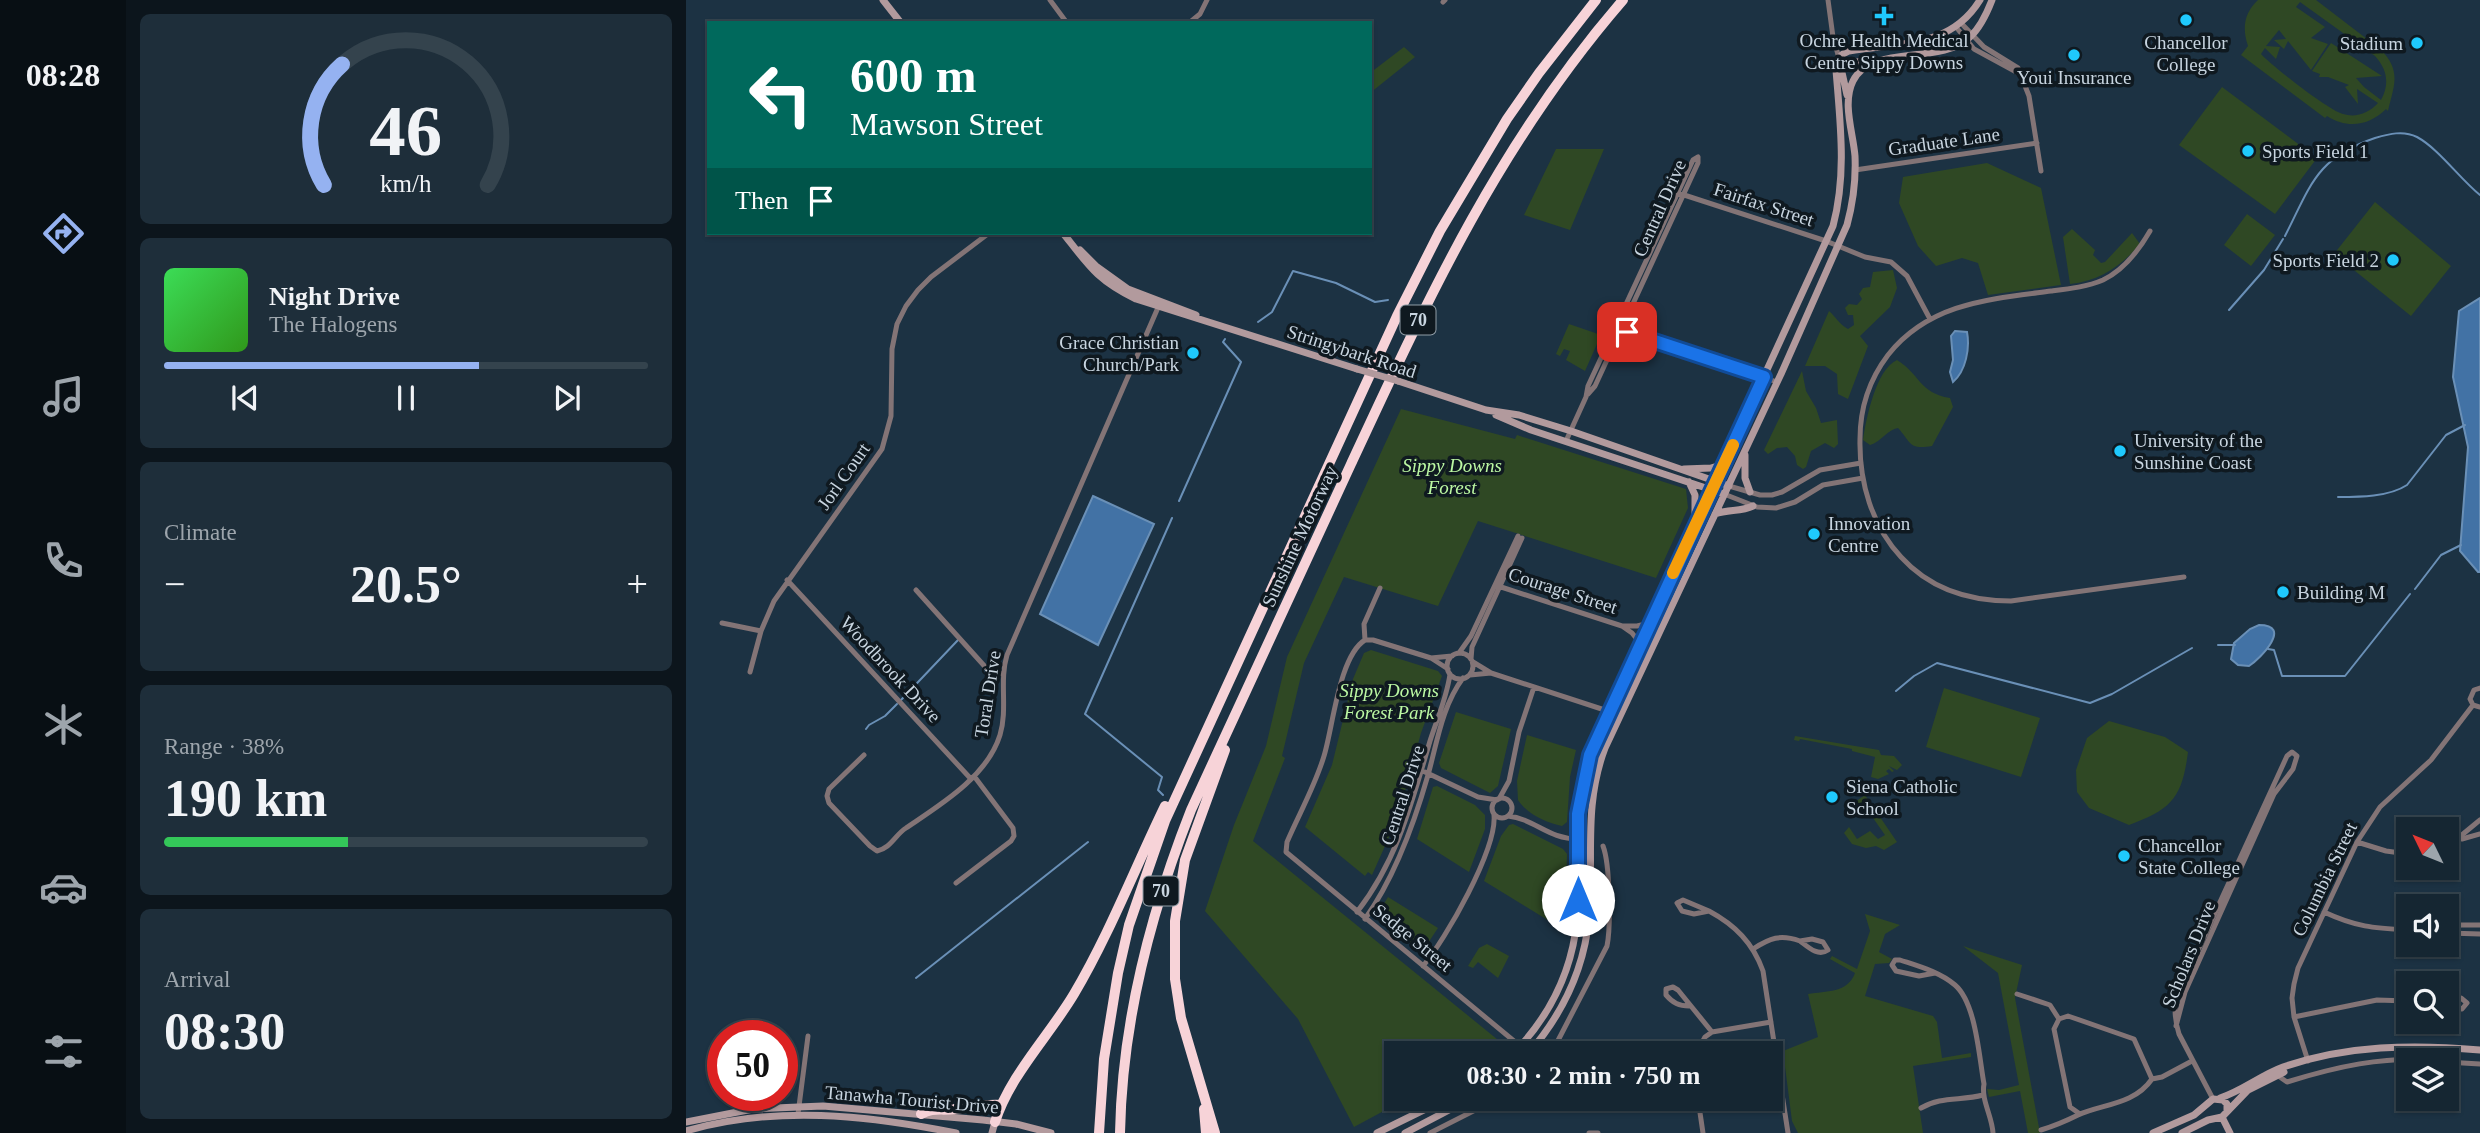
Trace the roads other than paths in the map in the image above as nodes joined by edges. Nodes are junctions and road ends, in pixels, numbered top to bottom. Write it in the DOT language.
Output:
graph roads {
  1 [pos="1050,0"];
  2 [pos="1207,0"];
  3 [pos="1596,0"];
  4 [pos="1623,0"];
  5 [pos="1828,0"];
  6 [pos="1980,0"];
  7 [pos="1993,0"];
  8 [pos="885,1"];
  9 [pos="900,21"];
  10 [pos="1066,21"];
  11 [pos="1191,21"];
  12 [pos="1959,25"];
  13 [pos="1968,39"];
  14 [pos="1839,58"];
  15 [pos="1882,60"];
  16 [pos="1848,102"];
  17 [pos="2037,143"];
  18 [pos="1855,170"];
  19 [pos="2041,171"];
  20 [pos="1681,194"];
  21 [pos="2150,231"];
  22 [pos="986,235"];
  23 [pos="1066,236"];
  24 [pos="1826,242"];
  25 [pos="1839,246"];
  26 [pos="1160,304"];
  27 [pos="1930,319"];
  28 [pos="1618,329"];
  29 [pos="1764,377"];
  30 [pos="1777,382"];
  31 [pos="1486,410"];
  32 [pos="1571,431"];
  33 [pos="1566,441"];
  34 [pos="1745,450"];
  35 [pos="1861,463"];
  36 [pos="1724,464"];
  37 [pos="1679,469"];
  38 [pos="1863,478"];
  39 [pos="1688,481"];
  40 [pos="1713,486"];
  41 [pos="1729,486"];
  42 [pos="1750,492"];
  43 [pos="1724,494"];
  44 [pos="1753,506"];
  45 [pos="1715,514"];
  46 [pos="1695,524"];
  47 [pos="1520,537"];
  48 [pos="2184,577"];
  49 [pos="787,580"];
  50 [pos="1497,586"];
  51 [pos="1380,588"];
  52 [pos="916,590"];
  53 [pos="722,623"];
  54 [pos="1650,623"];
  55 [pos="1622,625"];
  56 [pos="761,631"];
  57 [pos="1365,639"];
  58 [pos="1640,643"];
  59 [pos="1459,653"];
  60 [pos="1452,656"];
  61 [pos="1431,658"];
  62 [pos="1472,661"];
  63 [pos="1258,665"];
  64 [pos="750,672"];
  65 [pos="1449,672"];
  66 [pos="1003,674"];
  67 [pos="1491,674"];
  68 [pos="1466,677"];
  69 [pos="1534,687"];
  70 [pos="2480,688"];
  71 [pos="1219,702"];
  72 [pos="2477,706"];
  73 [pos="1609,711"];
  74 [pos="1620,715"];
  75 [pos="864,755"];
  76 [pos="1425,772"];
  77 [pos="972,777"];
  78 [pos="1509,781"];
  79 [pos="1478,796"];
  80 [pos="1498,799"];
  81 [pos="1511,806"];
  82 [pos="1493,813"];
  83 [pos="1506,817"];
  84 [pos="2480,820"];
  85 [pos="1526,821"];
  86 [pos="2480,834"];
  87 [pos="1492,836"];
  88 [pos="1578,838"];
  89 [pos="2459,840"];
  90 [pos="2357,842"];
  91 [pos="1603,846"];
  92 [pos="2396,852"];
  93 [pos="956,883"];
  94 [pos="1709,911"];
  95 [pos="1357,912"];
  96 [pos="2325,912"];
  97 [pos="1365,919"];
  98 [pos="2480,925"];
  99 [pos="2459,927"];
  100 [pos="2396,929"];
  101 [pos="2459,933"];
  102 [pos="2480,934"];
  103 [pos="1800,941"];
  104 [pos="1753,949"];
  105 [pos="1423,966"];
  106 [pos="1935,973"];
  107 [pos="2017,994"];
  108 [pos="2459,998"];
  109 [pos="2396,1001"];
  110 [pos="1689,1006"];
  111 [pos="2459,1009"];
  112 [pos="2294,1017"];
  113 [pos="2059,1019"];
  114 [pos="1771,1021"];
  115 [pos="2176,1026"];
  116 [pos="1712,1032"];
  117 [pos="808,1036"];
  118 [pos="1514,1041"];
  119 [pos="1524,1041"];
  120 [pos="1538,1041"];
  121 [pos="1558,1041"];
  122 [pos="1703,1041"];
  123 [pos="2480,1050"];
  124 [pos="2192,1061"];
  125 [pos="2308,1061"];
  126 [pos="2396,1061"];
  127 [pos="2300,1063"];
  128 [pos="2459,1063"];
  129 [pos="2480,1064"];
  130 [pos="2277,1075"];
  131 [pos="2152,1079"];
  132 [pos="1983,1095"];
  133 [pos="1204,1098"];
  134 [pos="2214,1100"];
  135 [pos="1001,1105"];
  136 [pos="1921,1108"];
  137 [pos="799,1110"];
  138 [pos="1422,1111"];
  139 [pos="1447,1111"];
  140 [pos="1473,1111"];
  141 [pos="1700,1111"];
  142 [pos="921,1114"];
  143 [pos="2080,1114"];
  144 [pos="2221,1115"];
  145 [pos="686,1122"];
  146 [pos="995,1122"];
  147 [pos="1006,1123"];
  148 [pos="2041,1130"];
  149 [pos="686,1131"];
  150 [pos="956,1133"];
  151 [pos="992,1133"];
  152 [pos="1004,1133"];
  153 [pos="1051,1133"];
  154 [pos="1099,1133"];
  155 [pos="1119,1133"];
  156 [pos="1206,1133"];
  157 [pos="1215,1133"];
  158 [pos="1377,1133"];
  159 [pos="1405,1133"];
  160 [pos="1430,1133"];
  161 [pos="1589,1133"];
  162 [pos="1598,1133"];
  163 [pos="1703,1133"];
  164 [pos="1788,1133"];
  165 [pos="1993,1133"];
  166 [pos="2153,1133"];
  167 [pos="2182,1133"];
  168 [pos="2230,1133"];
  1 -- 10 [label="street"];
  2 -- 11 [label="street"];
  3 -- 71 [label="highway, Sunshine Motorway / 70"];
  4 -- 63 [label="highway, Sunshine Motorway / 70"];
  5 -- 14 [label="street"];
  6 -- 12 [label="main road"];
  7 -- 13 [label="main road"];
  8 -- 9 [label="main road"];
  12 -- 13 [label="street"];
  12 -- 14 [label="main road"];
  13 -- 15 [label="main road"];
  13 -- 17 [label="street"];
  14 -- 15 [label="main road"];
  14 -- 16 [label="main road"];
  14 -- 24 [label="main road"];
  15 -- 16 [label="main road"];
  16 -- 18 [label="main road"];
  17 -- 18 [label="street, Graduate Lane"];
  17 -- 19 [label="street"];
  18 -- 25 [label="main road"];
  20 -- 20 [label="street, Central Drive"];
  20 -- 24 [label="street, Fairfax Street"];
  20 -- 28 [label="street, Central Drive"];
  21 -- 27 [label="street"];
  22 -- 49 [label="street, Jorl Court"];
  23 -- 26 [label="main road, Stringybark Road"];
  24 -- 25 [label="street, Fairfax Street"];
  24 -- 29 [label="main road"];
  25 -- 27 [label="street, Fairfax Street"];
  25 -- 30 [label="main road"];
  26 -- 31 [label="main road, Stringybark Road, bridge"];
  26 -- 66 [label="street, Toral Drive"];
  27 -- 35 [label="street"];
  28 -- 29 [label="street"];
  28 -- 32 [label="street, Central Drive"];
  29 -- 30 [label="street"];
  29 -- 36 [label="main road"];
  30 -- 34 [label="main road"];
  31 -- 32 [label="main road, Stringybark Road"];
  31 -- 33 [label="main road, Stringybark Road"];
  32 -- 33 [label="street, Central Drive"];
  32 -- 37 [label="main road, Stringybark Road"];
  33 -- 39 [label="main road, Stringybark Road"];
  34 -- 41 [label="main road"];
  34 -- 42 [label="main road"];
  35 -- 38 [label="street"];
  35 -- 42 [label="street"];
  36 -- 37 [label="main road"];
  36 -- 40 [label="main road"];
  37 -- 40 [label="main road, Stringybark Road"];
  38 -- 44 [label="street"];
  38 -- 48 [label="street"];
  39 -- 40 [label="main road, Stringybark Road"];
  39 -- 46 [label="main road"];
  40 -- 41 [label="main road, Stringybark Road"];
  40 -- 43 [label="main road, Stringybark Road"];
  40 -- 46 [label="main road"];
  41 -- 42 [label="street"];
  41 -- 43 [label="main road"];
  43 -- 44 [label="street"];
  43 -- 45 [label="main road"];
  44 -- 45 [label="main road"];
  45 -- 74 [label="main road"];
  46 -- 54 [label="main road"];
  47 -- 50 [label="street"];
  49 -- 56 [label="street, Jorl Court"];
  49 -- 77 [label="street, Woodbrook Drive"];
  50 -- 55 [label="street, Courage Street"];
  50 -- 59 [label="street"];
  50 -- 62 [label="street"];
  51 -- 57 [label="street"];
  52 -- 66 [label="street"];
  53 -- 56 [label="street"];
  54 -- 55 [label="street, Courage Street"];
  54 -- 58 [label="main road"];
  55 -- 58 [label="street, Courage Street"];
  56 -- 64 [label="street, Jorl Court"];
  57 -- 61 [label="street"];
  57 -- 95 [label="street, Sedge Street"];
  58 -- 73 [label="main road"];
  59 -- 60 [label="street"];
  59 -- 62 [label="street"];
  60 -- 61 [label="street"];
  60 -- 65 [label="street"];
  61 -- 65 [label="street"];
  62 -- 67 [label="street"];
  62 -- 68 [label="street"];
  63 -- 133 [label="highway"];
  63 -- 155 [label="highway, Sunshine Motorway / 70"];
  65 -- 68 [label="street"];
  65 -- 76 [label="street, Central Drive"];
  66 -- 77 [label="street, Toral Drive"];
  67 -- 68 [label="street"];
  67 -- 69 [label="street"];
  68 -- 76 [label="street, Central Drive"];
  69 -- 73 [label="street"];
  69 -- 78 [label="street"];
  70 -- 72 [label="street, Columbia Street"];
  71 -- 135 [label="highway"];
  71 -- 154 [label="highway, Sunshine Motorway / 70"];
  72 -- 90 [label="street, Columbia Street"];
  73 -- 74 [label="street"];
  73 -- 88 [label="main road"];
  74 -- 120 [label="main road"];
  75 -- 77 [label="street, Toral Drive"];
  76 -- 79 [label="street"];
  76 -- 95 [label="street, Central Drive"];
  76 -- 97 [label="street, Central Drive"];
  77 -- 93 [label="street, Woodbrook Drive"];
  78 -- 80 [label="street"];
  78 -- 81 [label="street"];
  79 -- 80 [label="street"];
  79 -- 82 [label="street"];
  80 -- 81 [label="street"];
  80 -- 82 [label="street"];
  81 -- 83 [label="street"];
  81 -- 85 [label="street"];
  82 -- 83 [label="street"];
  82 -- 87 [label="street"];
  83 -- 85 [label="street"];
  83 -- 87 [label="street"];
  84 -- 89 [label="street"];
  85 -- 88 [label="street"];
  86 -- 89 [label="street"];
  87 -- 105 [label="street"];
  88 -- 119 [label="main road"];
  90 -- 92 [label="street"];
  90 -- 96 [label="street, Columbia Street"];
  91 -- 121 [label="street"];
  94 -- 94 [label="street"];
  94 -- 104 [label="street"];
  95 -- 97 [label="street, Sedge Street"];
  96 -- 100 [label="street"];
  96 -- 112 [label="street, Columbia Street"];
  97 -- 105 [label="street, Sedge Street"];
  98 -- 99 [label="street"];
  101 -- 102 [label="street"];
  103 -- 103 [label="street"];
  103 -- 104 [label="street"];
  104 -- 114 [label="street"];
  105 -- 118 [label="street, Sedge Street"];
  106 -- 106 [label="street"];
  106 -- 132 [label="street"];
  107 -- 113 [label="street"];
  108 -- 111 [label="street"];
  109 -- 112 [label="street"];
  110 -- 110 [label="street"];
  110 -- 116 [label="street"];
  112 -- 125 [label="street, Columbia Street"];
  113 -- 131 [label="street"];
  113 -- 143 [label="street"];
  114 -- 116 [label="street"];
  114 -- 164 [label="street"];
  115 -- 115 [label="street, Scholars Drive"];
  115 -- 124 [label="street, Scholars Drive"];
  116 -- 122 [label="street"];
  117 -- 137 [label="street"];
  123 -- 125 [label="main road"];
  124 -- 131 [label="street"];
  124 -- 134 [label="street, Scholars Drive"];
  125 -- 127 [label="main road"];
  126 -- 130 [label="street"];
  127 -- 130 [label="main road"];
  127 -- 134 [label="main road"];
  128 -- 129 [label="street"];
  130 -- 144 [label="main road"];
  131 -- 143 [label="street"];
  132 -- 136 [label="street"];
  132 -- 165 [label="street"];
  133 -- 156 [label="highway"];
  133 -- 157 [label="highway"];
  134 -- 144 [label="main road"];
  134 -- 144 [label="main road"];
  134 -- 166 [label="main road"];
  135 -- 142 [label="highway"];
  135 -- 146 [label="highway"];
  137 -- 142 [label="main road, Tanawha Tourist Drive"];
  137 -- 145 [label="main road, Tanawha Tourist Drive"];
  137 -- 149 [label="main road, Tanawha Tourist Drive"];
  137 -- 150 [label="main road, Tanawha Tourist Drive"];
  138 -- 158 [label="main road"];
  139 -- 159 [label="main road"];
  140 -- 160 [label="street"];
  141 -- 163 [label="street"];
  142 -- 146 [label="main road, Tanawha Tourist Drive"];
  143 -- 148 [label="street"];
  144 -- 167 [label="main road"];
  144 -- 168 [label="main road"];
  146 -- 147 [label="main road, Tanawha Tourist Drive"];
  146 -- 151 [label="main road"];
  147 -- 152 [label="main road"];
  147 -- 153 [label="main road, Tanawha Tourist Drive"];
  161 -- 162 [label="street"];
}
